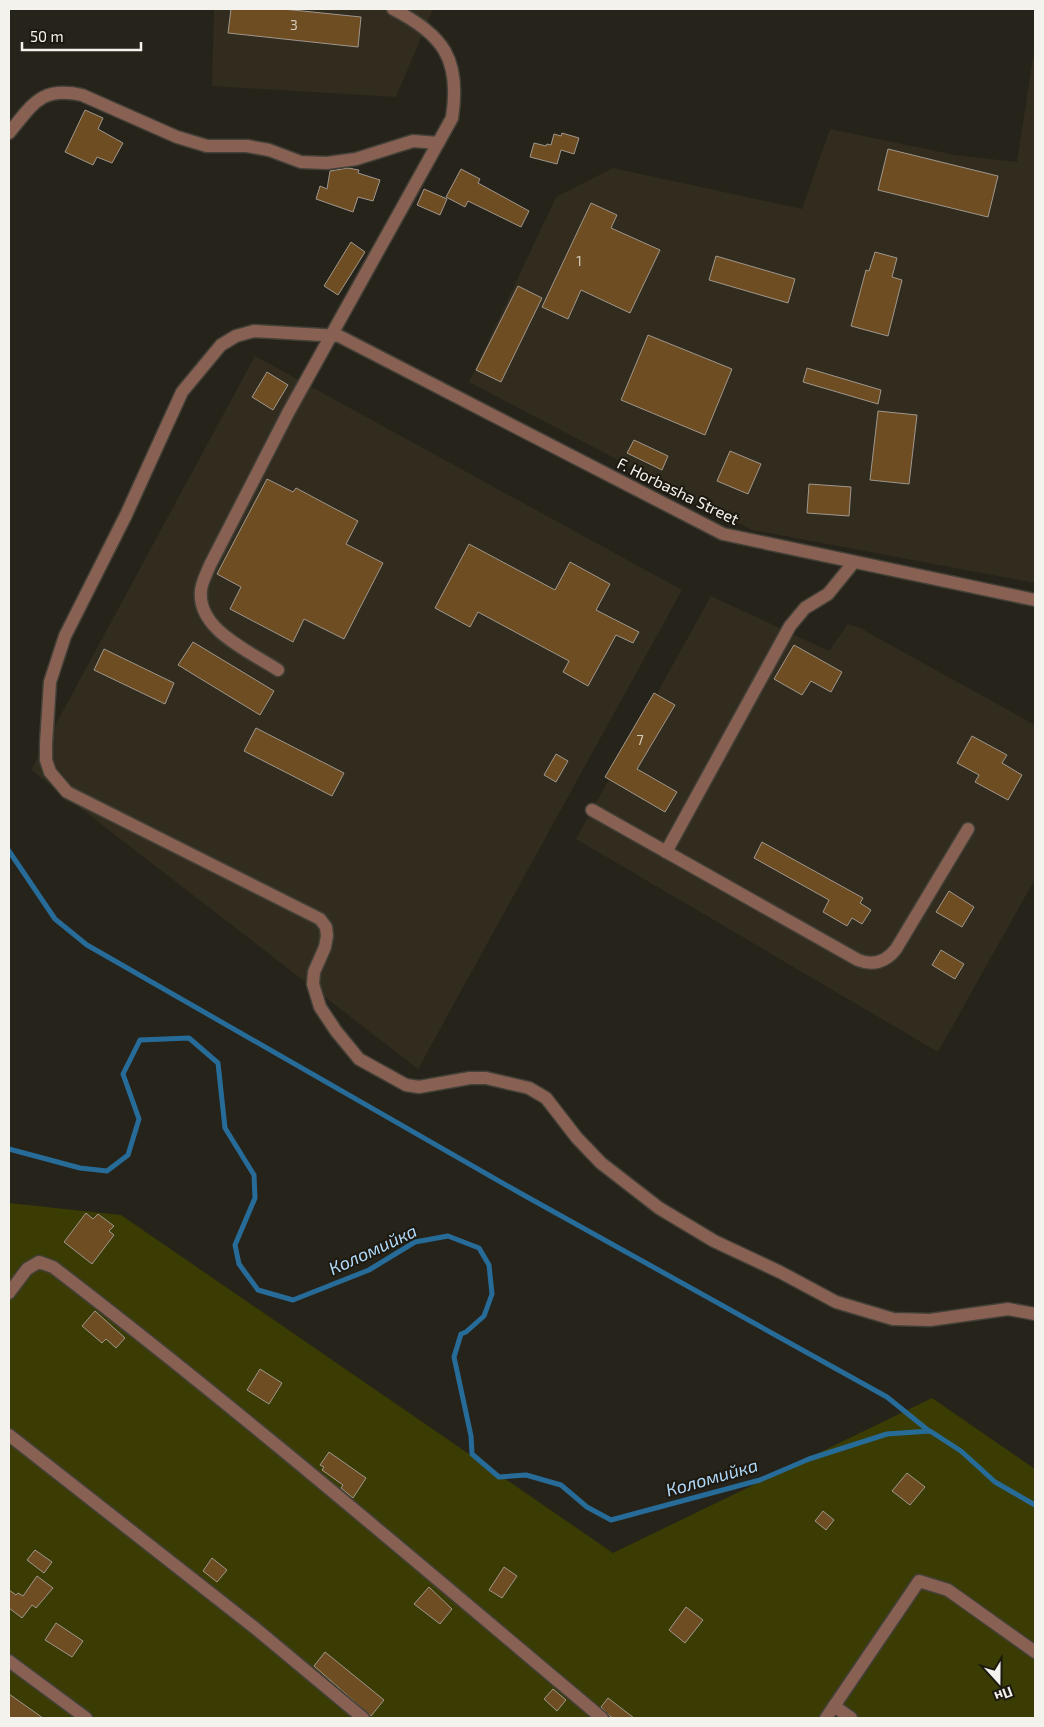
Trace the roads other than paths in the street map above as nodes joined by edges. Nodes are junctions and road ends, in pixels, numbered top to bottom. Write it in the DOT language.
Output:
graph roads {
  1 [pos="393,9"];
  2 [pos="9,133"];
  3 [pos="438,143"];
  4 [pos="333,334"];
  5 [pos="854,562"];
  6 [pos="1035,600"];
  7 [pos="278,670"];
  8 [pos="592,810"];
  9 [pos="968,830"];
  10 [pos="666,852"];
  11 [pos="9,1293"];
  12 [pos="1035,1314"];
  13 [pos="9,1435"];
  14 [pos="1035,1652"];
  15 [pos="9,1661"];
  16 [pos="834,1706"];
  17 [pos="86,1718"];
  18 [pos="363,1718"];
  19 [pos="602,1718"];
  20 [pos="826,1718"];
  21 [pos="851,1718"];
  1 -- 3 [label="street"];
  2 -- 3 [label="street"];
  3 -- 4 [label="street"];
  4 -- 5 [label="street, F. Horbasha Street"];
  4 -- 7 [label="street"];
  4 -- 12 [label="street"];
  5 -- 6 [label="street, F. Horbasha Street"];
  5 -- 10 [label="street"];
  8 -- 10 [label="street"];
  9 -- 10 [label="street"];
  11 -- 19 [label="street"];
  13 -- 18 [label="street"];
  14 -- 16 [label="street"];
  15 -- 17 [label="street"];
  16 -- 20 [label="street"];
  16 -- 21 [label="street"];
}
